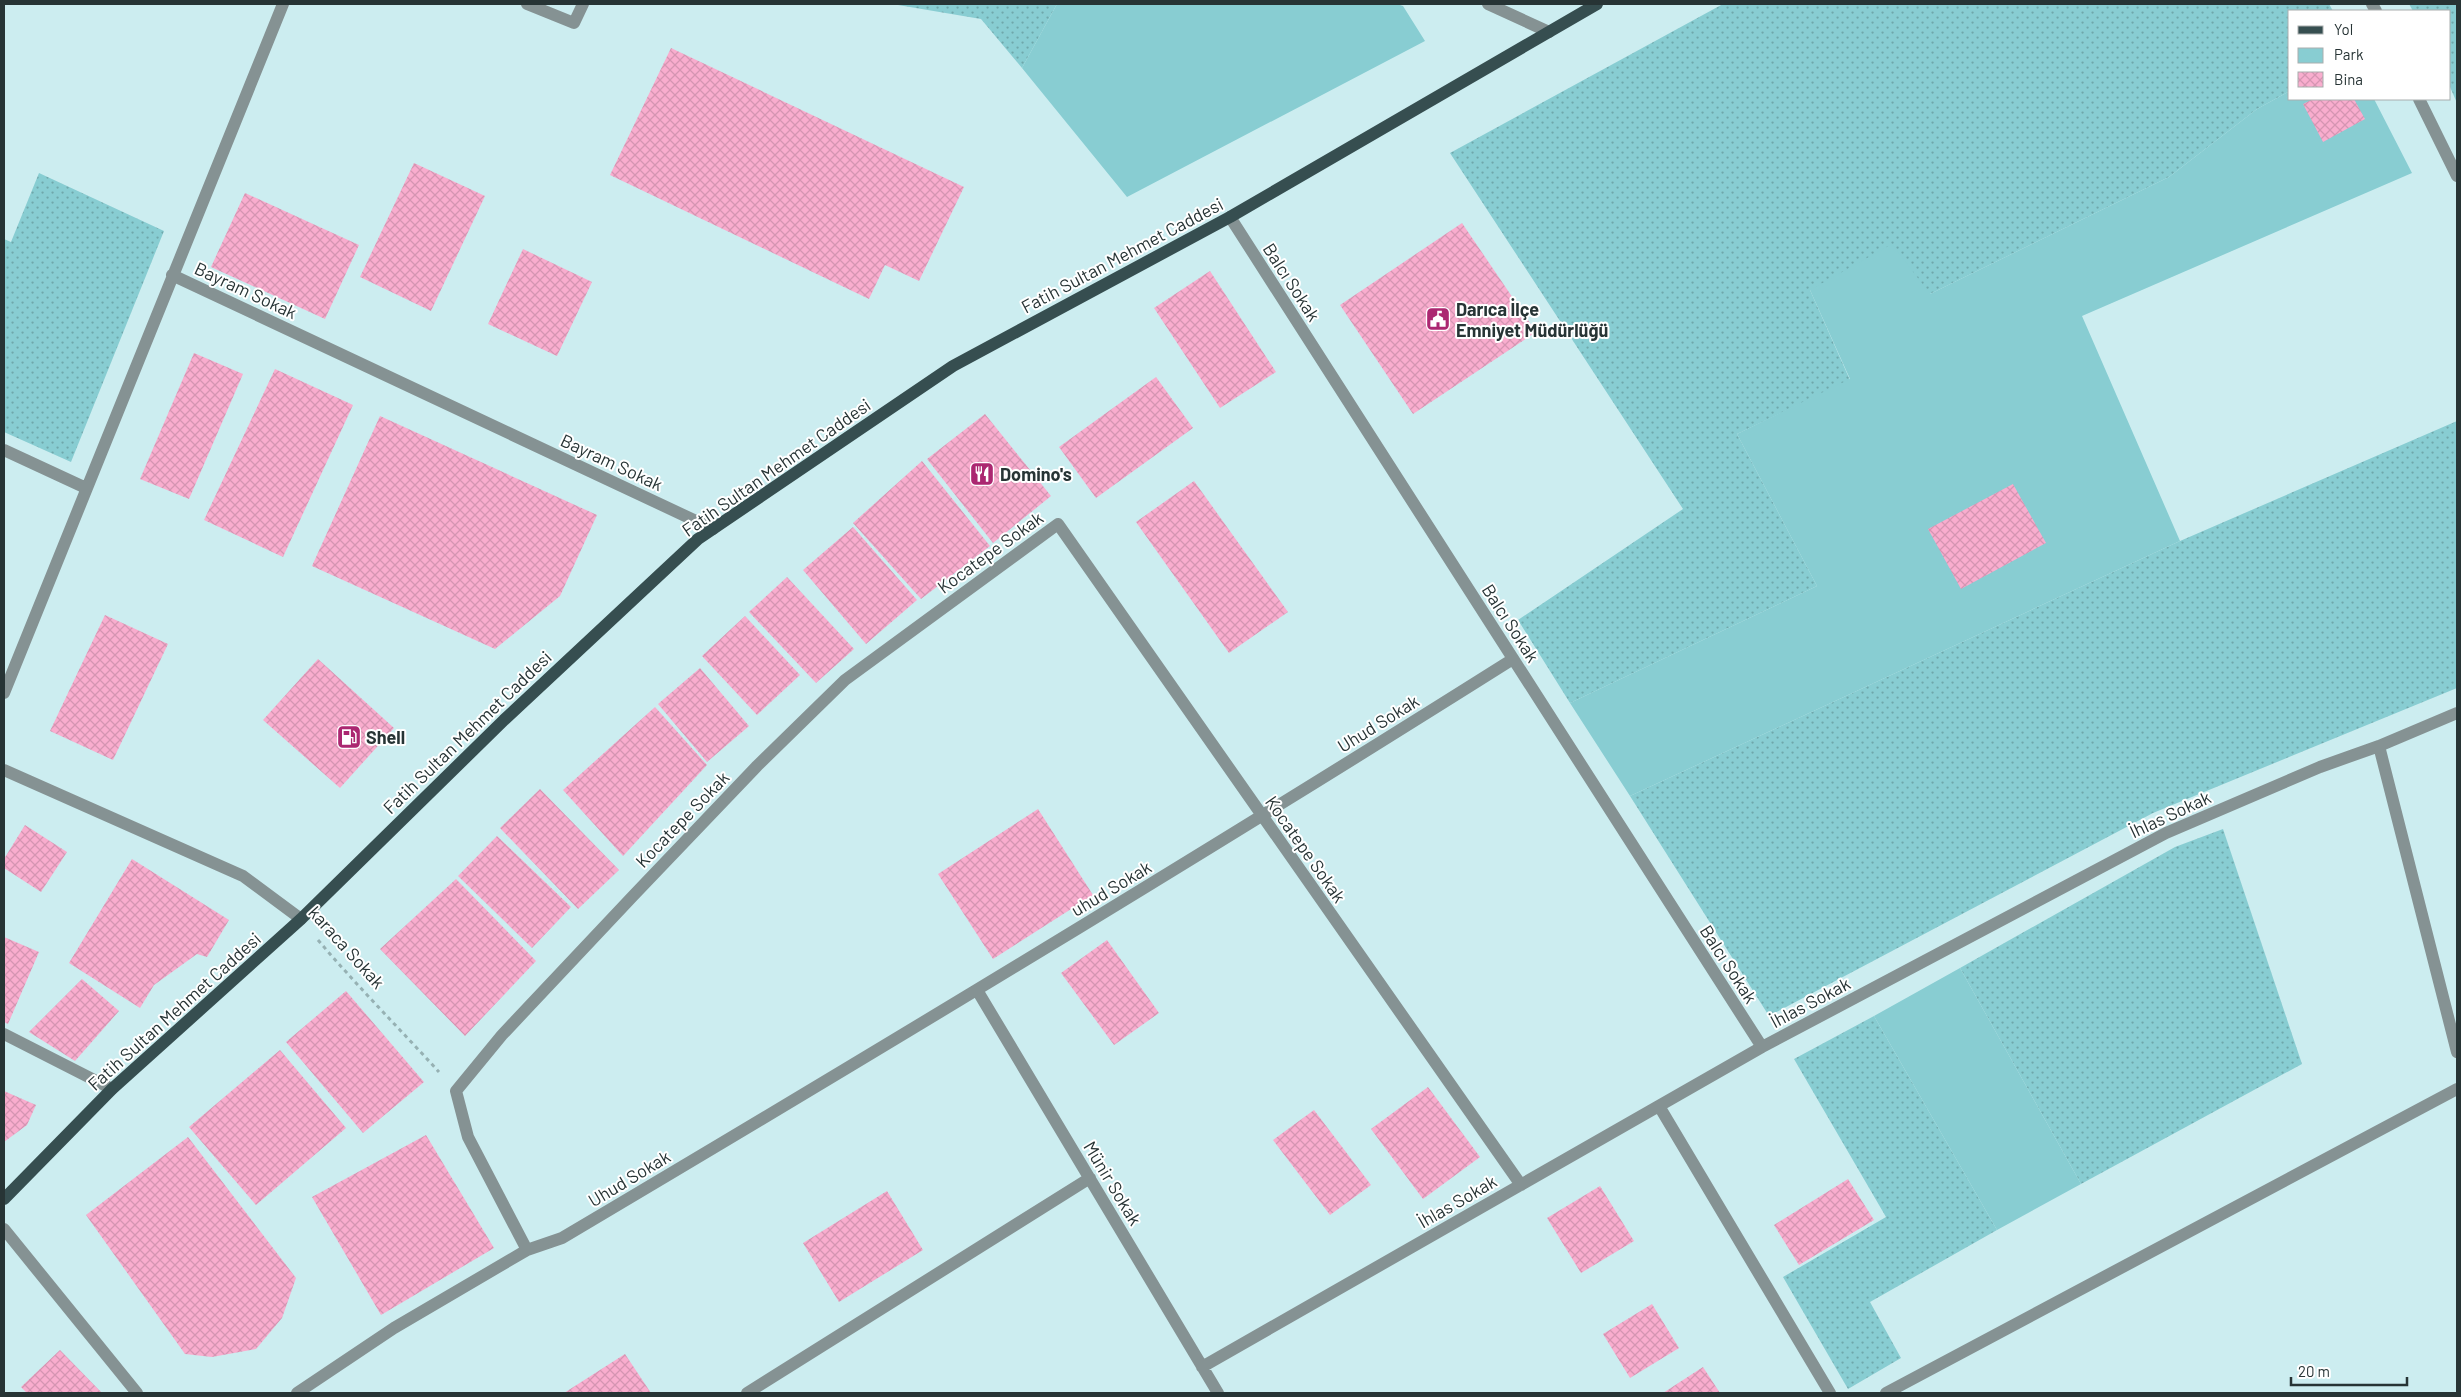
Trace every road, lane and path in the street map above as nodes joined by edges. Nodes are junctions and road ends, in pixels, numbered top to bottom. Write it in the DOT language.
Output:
graph roads {
  1 [pos="283,4"];
  2 [pos="527,4"];
  3 [pos="583,4"];
  4 [pos="1488,4"];
  5 [pos="1597,4"];
  6 [pos="1549,32"];
  7 [pos="2419,100"];
  8 [pos="2457,176"];
  9 [pos="1230,217"];
  10 [pos="172,275"];
  11 [pos="4,450"];
  12 [pos="86,488"];
  13 [pos="713,529"];
  14 [pos="1513,659"];
  15 [pos="4,693"];
  16 [pos="2457,713"];
  17 [pos="2379,746"];
  18 [pos="4,770"];
  19 [pos="1262,817"];
  20 [pos="300,919"];
  21 [pos="977,990"];
  22 [pos="4,1034"];
  23 [pos="1762,1047"];
  24 [pos="2457,1052"];
  25 [pos="112,1089"];
  26 [pos="2457,1089"];
  27 [pos="456,1091"];
  28 [pos="1659,1106"];
  29 [pos="1090,1178"];
  30 [pos="1521,1185"];
  31 [pos="4,1199"];
  32 [pos="4,1229"];
  33 [pos="527,1250"];
  34 [pos="1202,1367"];
  35 [pos="137,1393"];
  36 [pos="297,1393"];
  37 [pos="747,1393"];
  38 [pos="1218,1393"];
  39 [pos="1829,1393"];
  40 [pos="1886,1393"];
  1 -- 10 [label="street"];
  2 -- 3 [label="street"];
  4 -- 6 [label="street"];
  5 -- 6 [label="main road, Fatih Sultan Mehmet Caddesi"];
  6 -- 9 [label="main road, Fatih Sultan Mehmet Caddesi"];
  7 -- 8 [label="street"];
  9 -- 13 [label="main road, Fatih Sultan Mehmet Caddesi"];
  9 -- 14 [label="street, Balcı Sokak"];
  10 -- 12 [label="street, Bayram Sokak"];
  10 -- 13 [label="street, Bayram Sokak"];
  11 -- 12 [label="street"];
  12 -- 15 [label="street, Bayram Sokak"];
  13 -- 20 [label="main road, Fatih Sultan Mehmet Caddesi"];
  14 -- 19 [label="street, Uhud Sokak"];
  14 -- 23 [label="street, Balcı Sokak"];
  16 -- 17 [label="street, İhlas Sokak"];
  17 -- 23 [label="street, İhlas Sokak"];
  17 -- 24 [label="street"];
  18 -- 20 [label="street, karaca Sokak"];
  19 -- 21 [label="street, uhud Sokak"];
  19 -- 27 [label="street, Kocatepe Sokak"];
  19 -- 30 [label="street, Kocatepe Sokak"];
  20 -- 25 [label="main road, Fatih Sultan Mehmet Caddesi"];
  20 -- 27 [label="path, karaca Sokak"];
  21 -- 29 [label="street, Münir Sokak"];
  21 -- 33 [label="street, Uhud Sokak"];
  22 -- 25 [label="street"];
  23 -- 28 [label="street, İhlas Sokak"];
  25 -- 31 [label="main road, Fatih Sultan Mehmet Caddesi"];
  26 -- 40 [label="street"];
  27 -- 33 [label="street"];
  28 -- 30 [label="street, İhlas Sokak"];
  28 -- 39 [label="street"];
  29 -- 34 [label="street, Münir Sokak"];
  29 -- 37 [label="street"];
  30 -- 34 [label="street, İhlas Sokak"];
  32 -- 35 [label="street"];
  33 -- 36 [label="street, Uhud Sokak"];
  34 -- 38 [label="street, Münir Sokak"];
}
